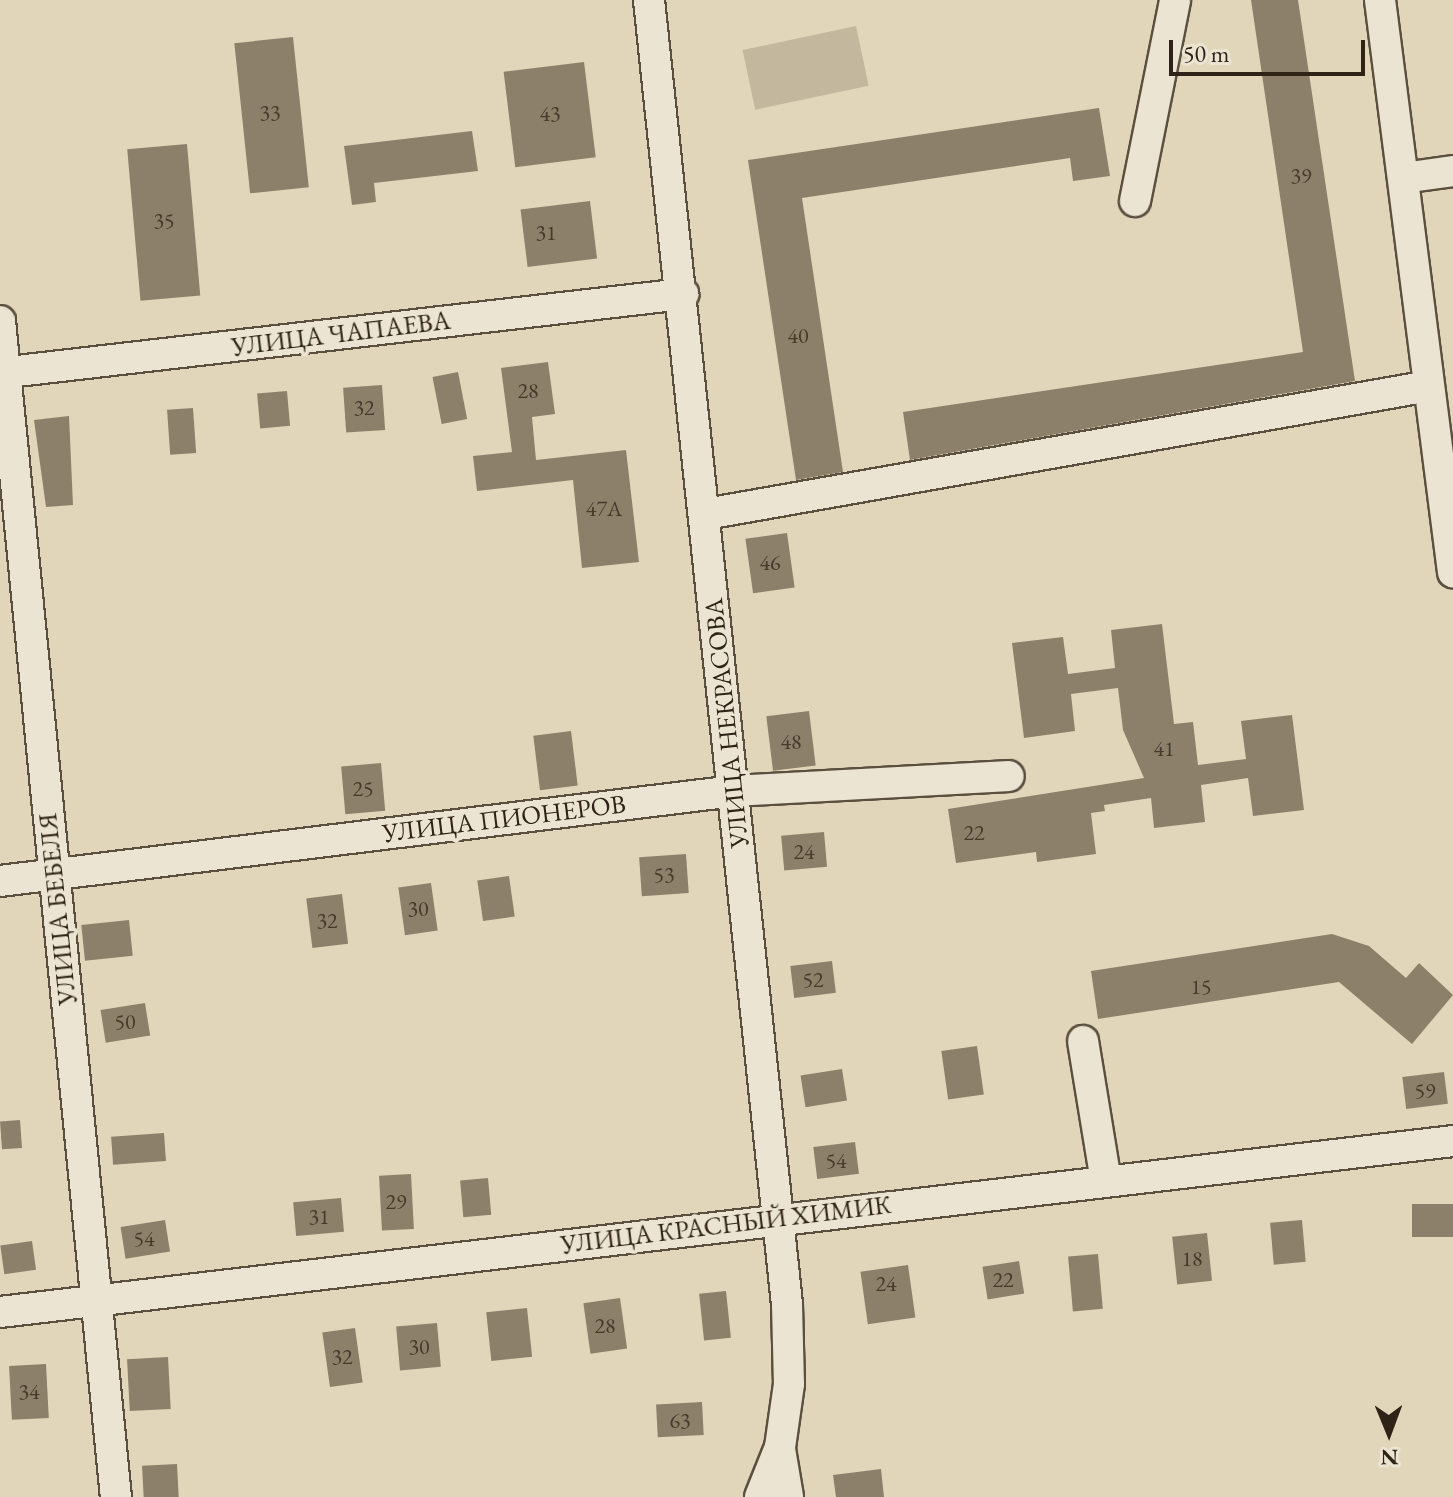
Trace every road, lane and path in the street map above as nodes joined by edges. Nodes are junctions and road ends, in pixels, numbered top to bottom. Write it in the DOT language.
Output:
graph roads {
  1 [pos="649,0"];
  2 [pos="1175,0"];
  3 [pos="1380,0"];
  4 [pos="1453,171"];
  5 [pos="1403,178"];
  6 [pos="1135,201"];
  7 [pos="683,294"];
  8 [pos="0,321"];
  9 [pos="2,373"];
  10 [pos="1429,386"];
  11 [pos="706,514"];
  12 [pos="1453,572"];
  13 [pos="1009,776"];
  14 [pos="734,791"];
  15 [pos="54,873"];
  16 [pos="0,881"];
  17 [pos="1083,1041"];
  18 [pos="1453,1141"];
  19 [pos="1106,1181"];
  20 [pos="779,1218"];
  21 [pos="96,1299"];
  22 [pos="0,1312"];
  23 [pos="780,1447"];
  24 [pos="116,1497"];
  25 [pos="760,1497"];
  26 [pos="788,1497"];
  1 -- 7 [label="street, УЛИЦА НЕКРАСОВА"];
  2 -- 6 [label="street"];
  3 -- 5 [label="street"];
  4 -- 5 [label="street"];
  5 -- 10 [label="street"];
  7 -- 9 [label="street, УЛИЦА ЧАПАЕВА"];
  7 -- 11 [label="street, УЛИЦА НЕКРАСОВА"];
  8 -- 9 [label="street, УЛИЦА БЕБЕЛЯ"];
  9 -- 15 [label="street, УЛИЦА БЕБЕЛЯ"];
  10 -- 11 [label="street"];
  10 -- 12 [label="street"];
  11 -- 14 [label="street, УЛИЦА НЕКРАСОВА"];
  13 -- 14 [label="street, УЛИЦА ПИОНЕРОВ"];
  14 -- 15 [label="street, УЛИЦА ПИОНЕРОВ"];
  14 -- 20 [label="street, УЛИЦА НЕКРАСОВА"];
  15 -- 16 [label="street, УЛИЦА ПИОНЕРОВ"];
  15 -- 21 [label="street, УЛИЦА БЕБЕЛЯ"];
  17 -- 19 [label="street"];
  18 -- 19 [label="street, УЛИЦА КРАСНЫЙ ХИМИК"];
  19 -- 20 [label="street, УЛИЦА КРАСНЫЙ ХИМИК"];
  20 -- 21 [label="street, УЛИЦА КРАСНЫЙ ХИМИК"];
  20 -- 23 [label="street, УЛИЦА НЕКРАСОВА"];
  21 -- 22 [label="street, УЛИЦА КРАСНЫЙ ХИМИК"];
  21 -- 24 [label="street, УЛИЦА БЕБЕЛЯ"];
  23 -- 25 [label="street, УЛИЦА НЕКРАСОВА"];
  23 -- 26 [label="street, УЛИЦА НЕКРАСОВА"];
}
